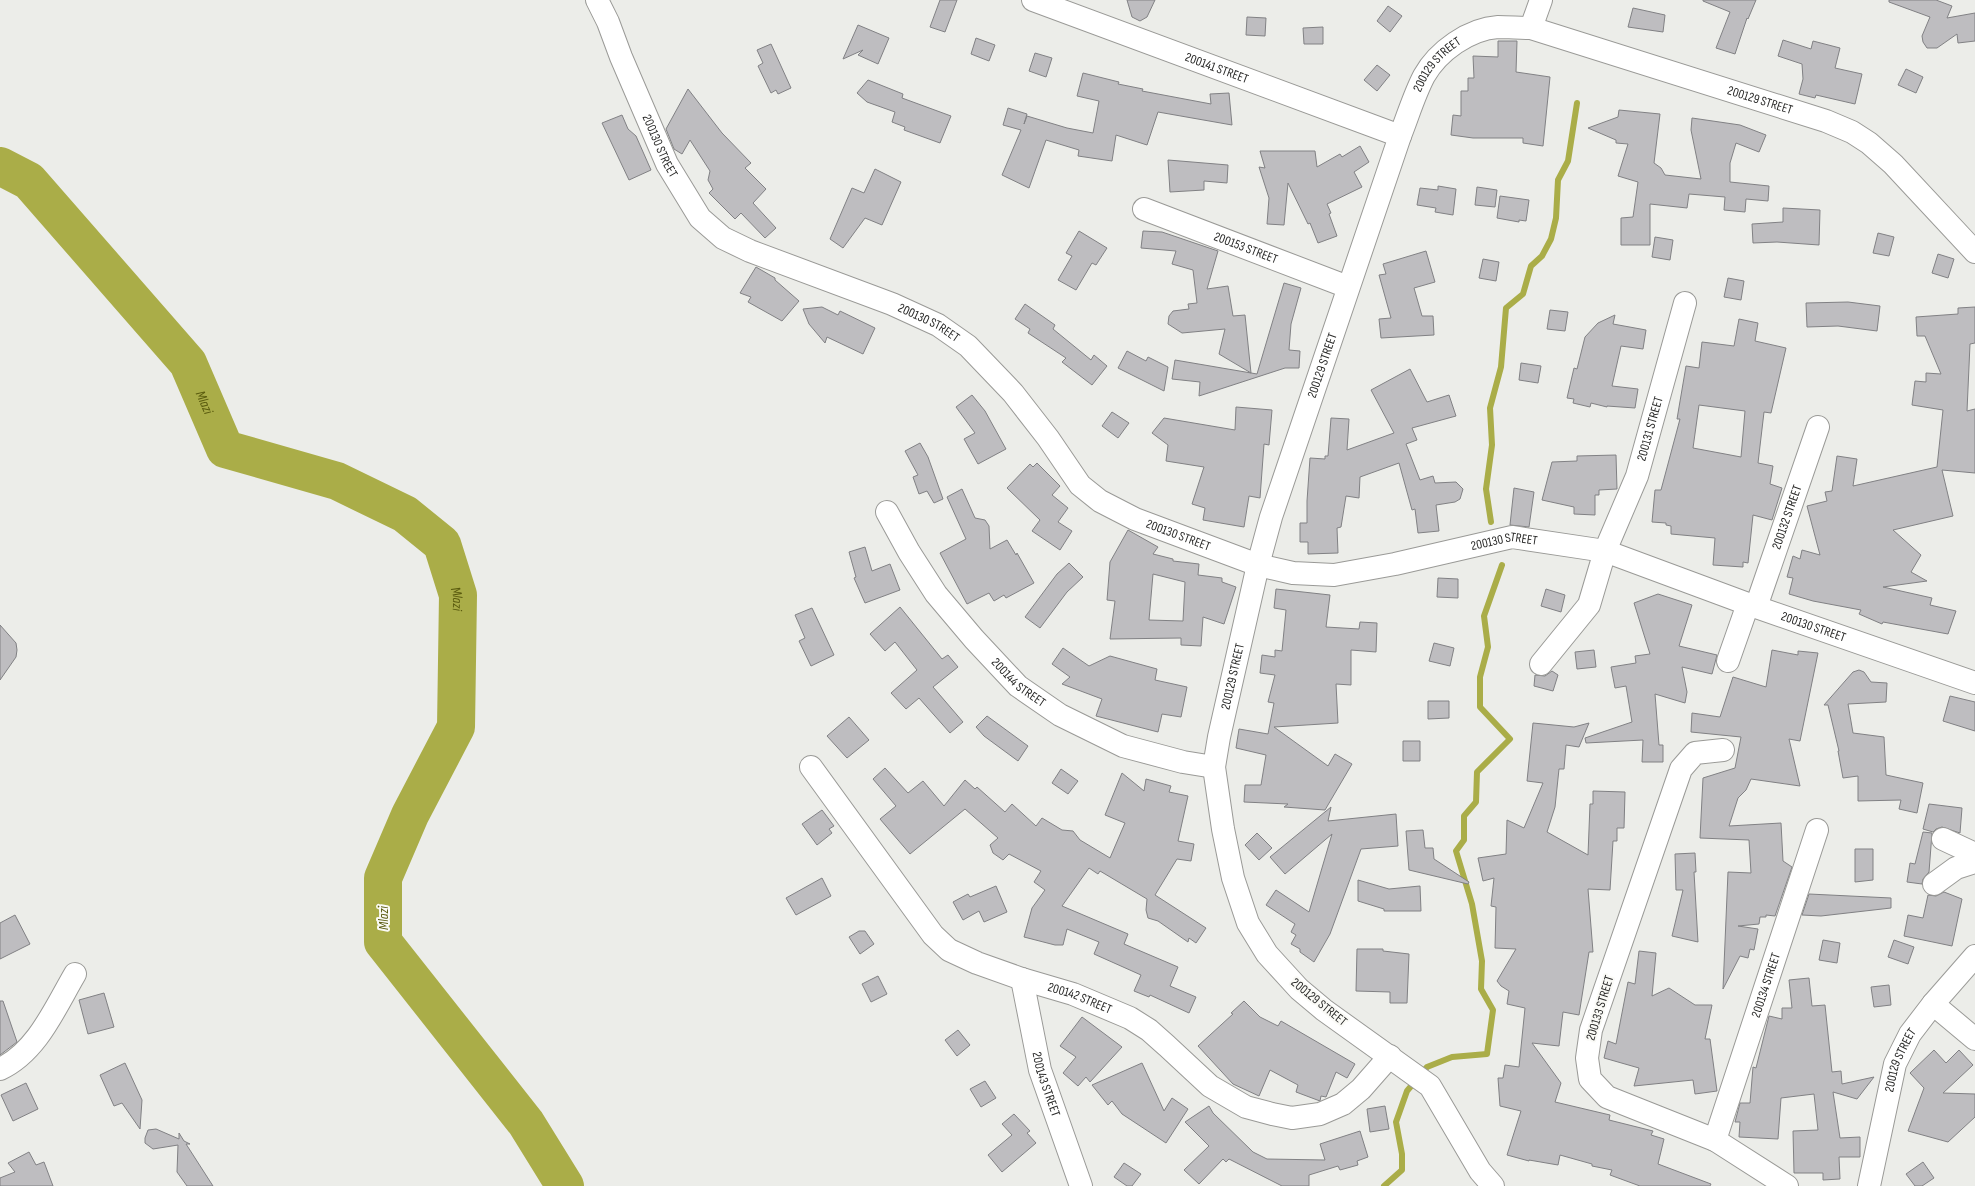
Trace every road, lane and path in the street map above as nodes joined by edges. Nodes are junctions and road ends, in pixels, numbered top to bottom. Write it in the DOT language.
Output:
graph roads {
  1 [pos="597,0"];
  2 [pos="1033,0"];
  3 [pos="1541,0"];
  4 [pos="1532,28"];
  5 [pos="1400,136"];
  6 [pos="1144,210"];
  7 [pos="1975,252"];
  8 [pos="1348,287"];
  9 [pos="1685,303"];
  10 [pos="1818,427"];
  11 [pos="887,512"];
  12 [pos="1605,551"];
  13 [pos="1258,565"];
  14 [pos="1752,605"];
  15 [pos="1728,661"];
  16 [pos="1541,664"];
  17 [pos="1975,683"];
  18 [pos="1723,750"];
  19 [pos="811,767"];
  20 [pos="1214,767"];
  21 [pos="1817,830"];
  22 [pos="1943,839"];
  23 [pos="1975,854"];
  24 [pos="1975,862"];
  25 [pos="1934,884"];
  26 [pos="1975,956"];
  27 [pos="75,974"];
  28 [pos="1022,979"];
  29 [pos="1933,1004"];
  30 [pos="1975,1039"];
  31 [pos="1396,1060"];
  32 [pos="0,1069"];
  33 [pos="1715,1140"];
  34 [pos="1081,1186"];
  35 [pos="1493,1186"];
  36 [pos="1787,1186"];
  37 [pos="1869,1186"];
  1 -- 13 [label="street, 200130 STREET"];
  2 -- 5 [label="street, 200141 STREET"];
  3 -- 4 [label="street"];
  4 -- 5 [label="street, 200129 STREET"];
  4 -- 7 [label="street, 200129 STREET"];
  5 -- 8 [label="street, 200129 STREET"];
  6 -- 8 [label="street, 200153 STREET"];
  8 -- 13 [label="street, 200129 STREET"];
  9 -- 12 [label="street, 200131 STREET"];
  10 -- 14 [label="street, 200132 STREET"];
  11 -- 20 [label="street, 200144 STREET"];
  12 -- 13 [label="street, 200130 STREET"];
  12 -- 14 [label="street, 200130 STREET"];
  12 -- 16 [label="street, 200131 STREET"];
  13 -- 20 [label="street, 200129 STREET"];
  14 -- 15 [label="street, 200132 STREET"];
  14 -- 17 [label="street, 200130 STREET"];
  18 -- 33 [label="street, 200133 STREET"];
  19 -- 28 [label="street, 200142 STREET"];
  20 -- 31 [label="street, 200129 STREET"];
  21 -- 33 [label="street, 200134 STREET"];
  22 -- 23 [label="street"];
  24 -- 25 [label="street"];
  26 -- 29 [label="street, 200129 STREET"];
  27 -- 32 [label="street"];
  28 -- 31 [label="street, 200142 STREET"];
  28 -- 34 [label="street, 200143 STREET"];
  29 -- 30 [label="street"];
  29 -- 37 [label="street, 200129 STREET"];
  31 -- 35 [label="street, 200129 STREET"];
  33 -- 36 [label="street, 200133 STREET"];
}
